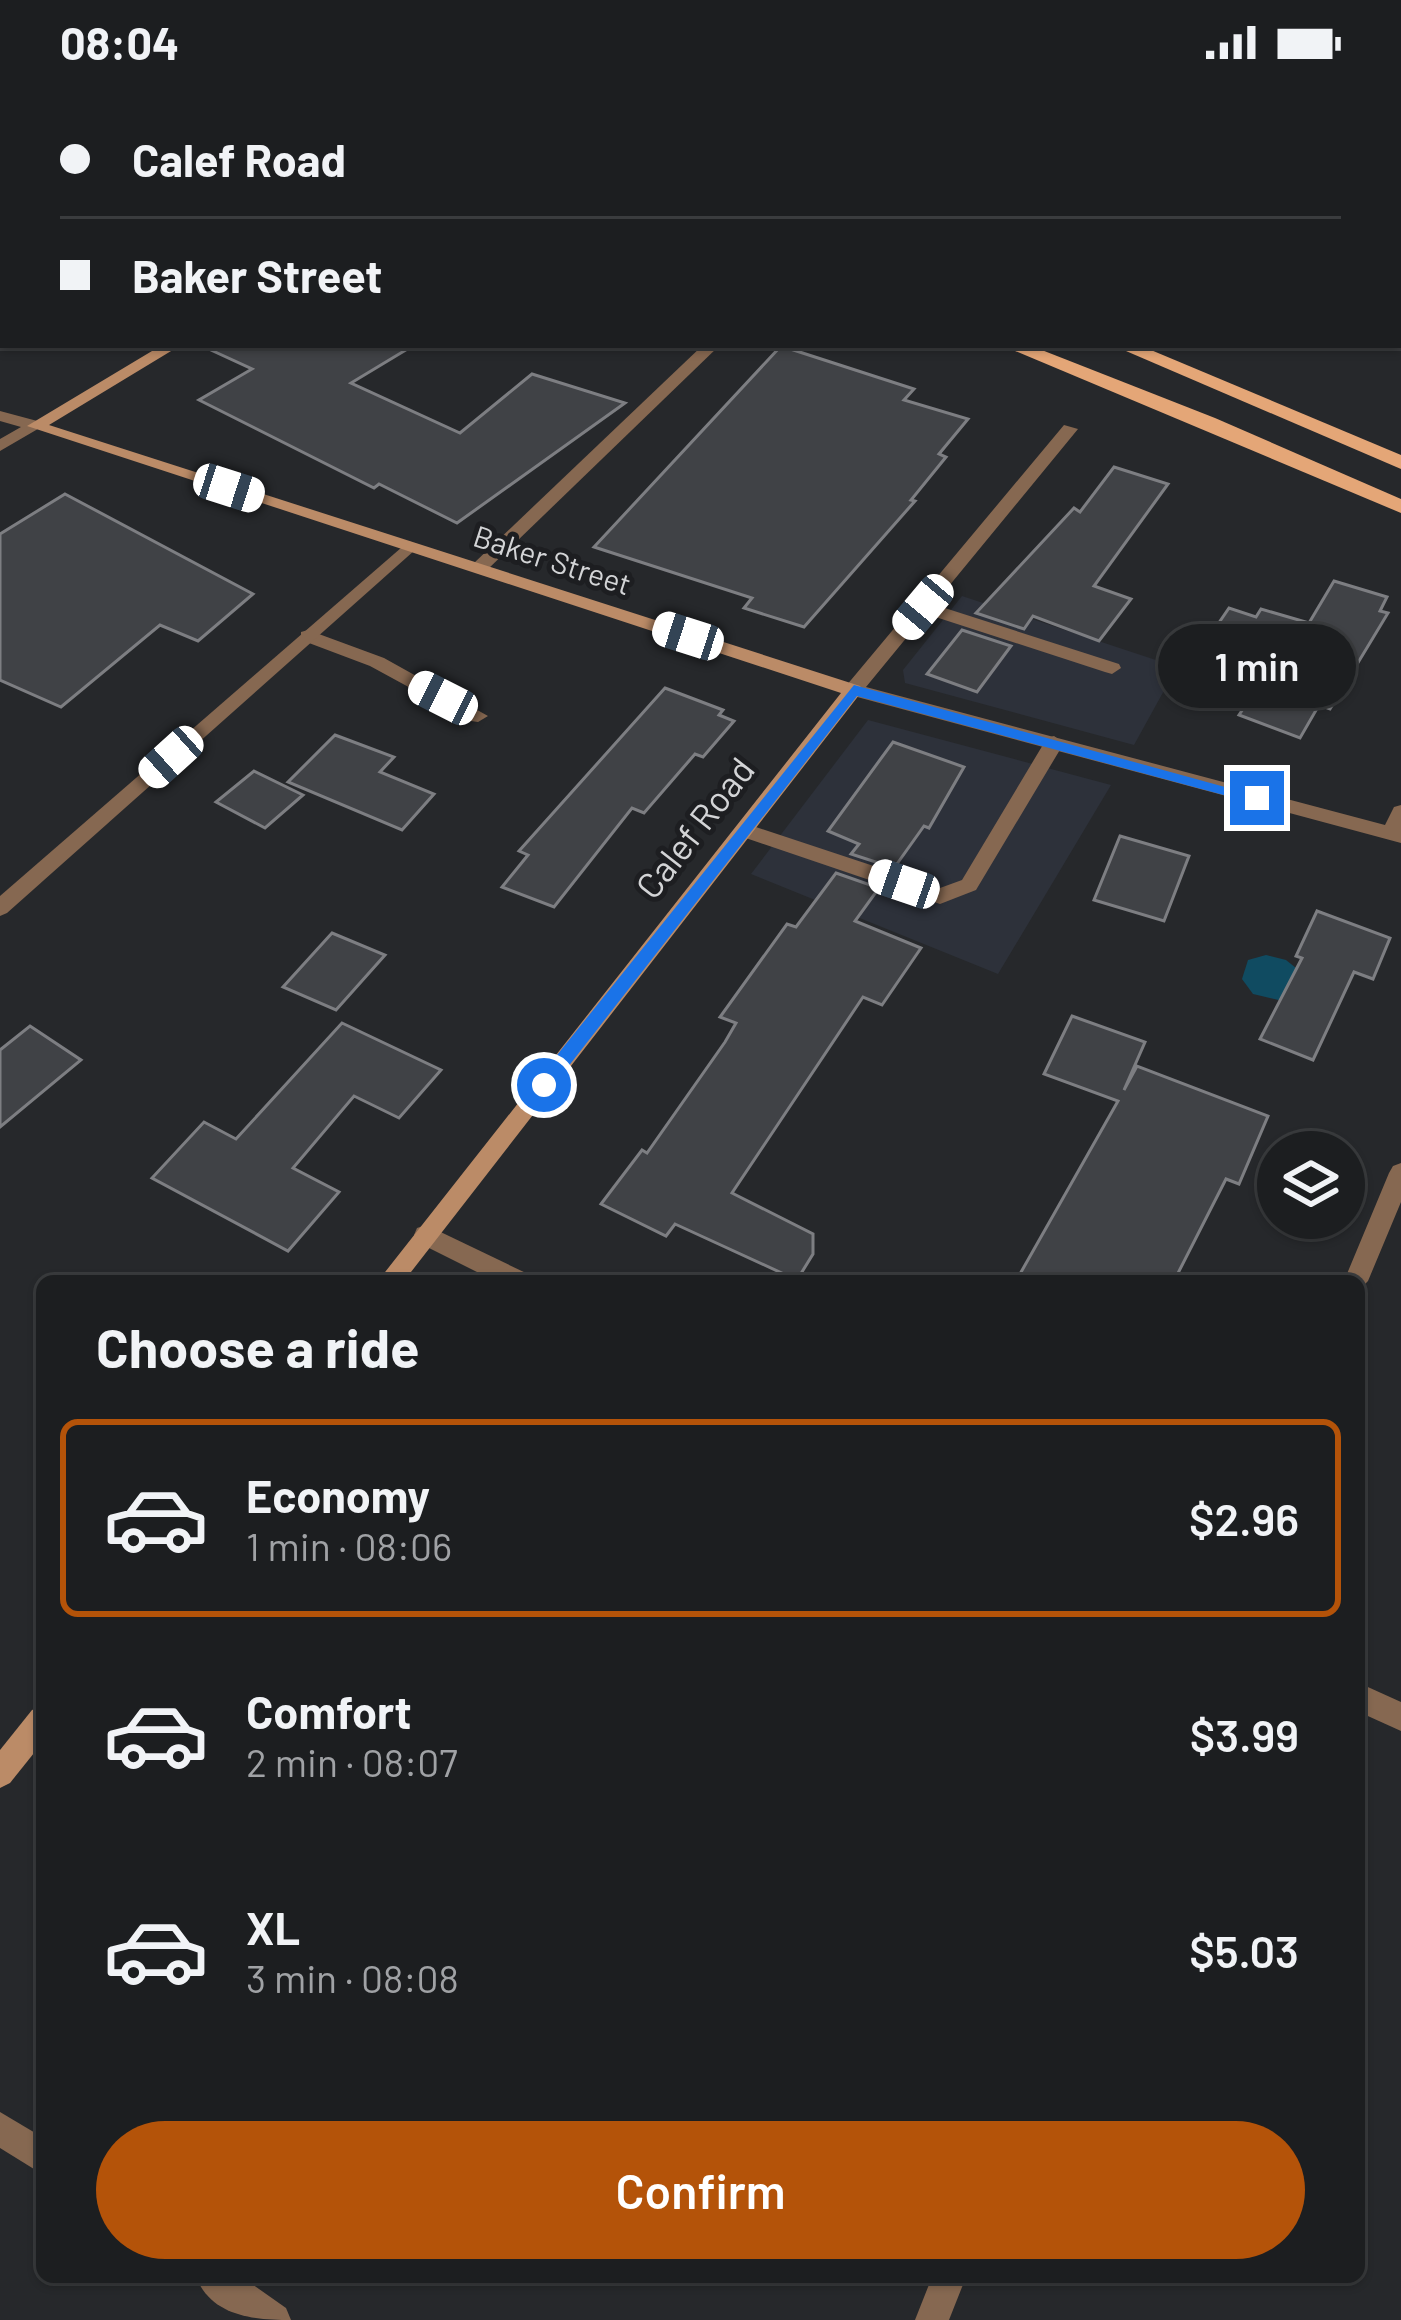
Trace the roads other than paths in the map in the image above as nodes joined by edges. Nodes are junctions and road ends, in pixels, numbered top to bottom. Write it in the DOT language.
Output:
graph roads {
  1 [pos="168,348"];
  2 [pos="709,348"];
  3 [pos="1019,348"];
  4 [pos="1129,348"];
  5 [pos="0,416"];
  6 [pos="35,426"];
  7 [pos="1070,429"];
  8 [pos="0,446"];
  9 [pos="1401,464"];
  10 [pos="1401,507"];
  11 [pos="409,546"];
  12 [pos="479,568"];
  13 [pos="923,607"];
  14 [pos="308,636"];
  15 [pos="1112,668"];
  16 [pos="854,690"];
  17 [pos="478,716"];
  18 [pos="1054,743"];
  19 [pos="1401,812"];
  20 [pos="744,830"];
  21 [pos="1396,835"];
  22 [pos="0,908"];
  23 [pos="1401,1173"];
  24 [pos="426,1235"];
  25 [pos="395,1275"];
  26 [pos="507,1275"];
  27 [pos="1358,1275"];
  28 [pos="1365,1700"];
  29 [pos="1401,1717"];
  30 [pos="36,1728"];
  31 [pos="0,1774"];
  32 [pos="0,2128"];
  33 [pos="36,2153"];
  34 [pos="222,2283"];
  35 [pos="947,2283"];
  36 [pos="274,2320"];
  37 [pos="932,2320"];
  1 -- 6 [label="main road"];
  2 -- 12 [label="street"];
  3 -- 10 [label="main road"];
  4 -- 9 [label="main road"];
  5 -- 6 [label="street"];
  6 -- 8 [label="street"];
  6 -- 11 [label="main road, Baker Street"];
  7 -- 13 [label="street, Calef Road"];
  11 -- 12 [label="main road, Baker Street"];
  11 -- 14 [label="street"];
  12 -- 16 [label="main road, Baker Street"];
  13 -- 15 [label="street"];
  13 -- 16 [label="street, Calef Road"];
  14 -- 17 [label="street"];
  14 -- 22 [label="street"];
  16 -- 18 [label="street, Baker Street"];
  16 -- 20 [label="main road, Calef Road"];
  18 -- 20 [label="street"];
  18 -- 21 [label="street, Baker Street"];
  19 -- 21 [label="street"];
  20 -- 24 [label="main road, Calef Road"];
  23 -- 27 [label="street"];
  24 -- 25 [label="main road, Calef Road"];
  24 -- 26 [label="street"];
  28 -- 29 [label="street"];
  30 -- 31 [label="main road"];
  32 -- 33 [label="street"];
  34 -- 36 [label="street"];
  35 -- 37 [label="street"];
}
